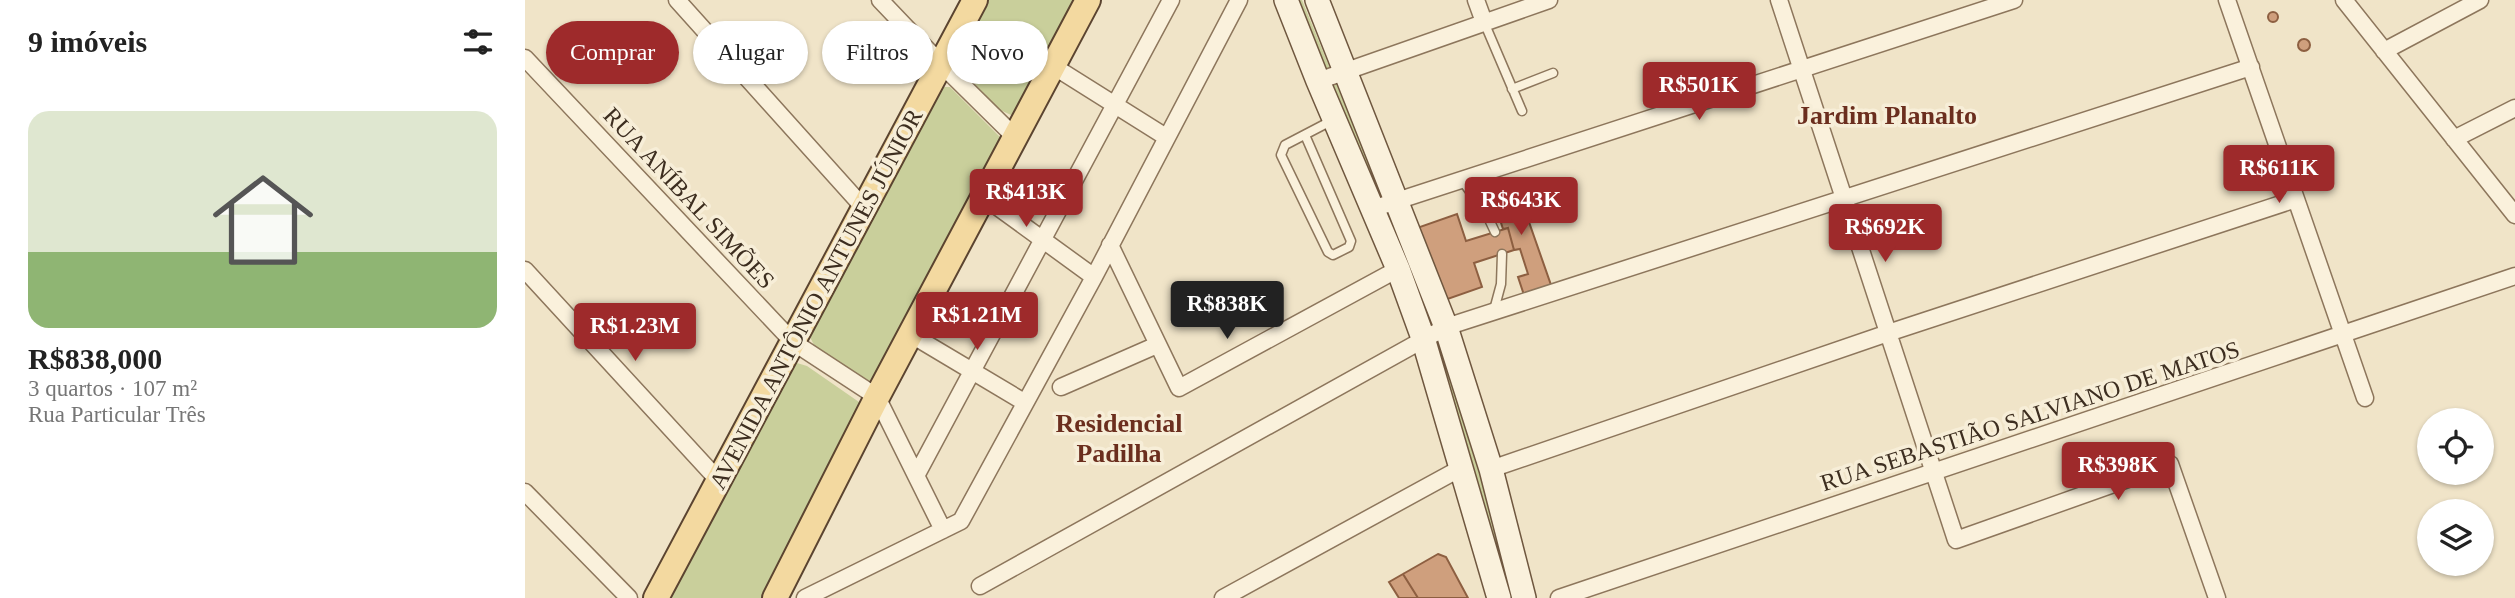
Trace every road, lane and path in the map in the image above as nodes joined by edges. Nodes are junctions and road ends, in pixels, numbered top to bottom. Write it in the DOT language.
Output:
graph roads {
  1 [pos="677,0"];
  2 [pos="880,0"];
  3 [pos="975,0"];
  4 [pos="1088,0"];
  5 [pos="1171,0"];
  6 [pos="1239,0"];
  7 [pos="1286,0"];
  8 [pos="1317,0"];
  9 [pos="1476,0"];
  10 [pos="1549,0"];
  11 [pos="1779,0"];
  12 [pos="2014,0"];
  13 [pos="2227,0"];
  14 [pos="2344,0"];
  15 [pos="2480,0"];
  16 [pos="1484,22"];
  17 [pos="2384,51"];
  18 [pos="525,58"];
  19 [pos="941,64"];
  20 [pos="1053,66"];
  21 [pos="2251,67"];
  22 [pos="1801,69"];
  23 [pos="1344,72"];
  24 [pos="1553,73"];
  25 [pos="1318,82"];
  26 [pos="1512,89"];
  27 [pos="1115,104"];
  28 [pos="2515,108"];
  29 [pos="1522,111"];
  30 [pos="1334,120"];
  31 [pos="1305,135"];
  32 [pos="1015,136"];
  33 [pos="1166,137"];
  34 [pos="2454,139"];
  35 [pos="1461,179"];
  36 [pos="984,197"];
  37 [pos="1844,199"];
  38 [pos="1396,200"];
  39 [pos="2297,200"];
  40 [pos="865,208"];
  41 [pos="1372,209"];
  42 [pos="2515,215"];
  43 [pos="1495,232"];
  44 [pos="1041,239"];
  45 [pos="1110,245"];
  46 [pos="1502,254"];
  47 [pos="1398,269"];
  48 [pos="525,270"];
  49 [pos="2515,276"];
  50 [pos="1094,277"];
  51 [pos="1493,312"];
  52 [pos="1446,327"];
  53 [pos="910,334"];
  54 [pos="1888,334"];
  55 [pos="2343,335"];
  56 [pos="1423,338"];
  57 [pos="793,342"];
  58 [pos="1157,345"];
  59 [pos="973,372"];
  60 [pos="1061,387"];
  61 [pos="877,397"];
  62 [pos="2365,398"];
  63 [pos="1024,402"];
  64 [pos="1461,468"];
  65 [pos="1491,469"];
  66 [pos="1933,472"];
  67 [pos="916,476"];
  68 [pos="719,481"];
  69 [pos="525,493"];
  70 [pos="943,530"];
  71 [pos="980,586"];
  72 [pos="629,598"];
  73 [pos="656,598"];
  74 [pos="775,598"];
  75 [pos="805,598"];
  76 [pos="1223,598"];
  77 [pos="1499,598"];
  78 [pos="1524,598"];
  79 [pos="1559,598"];
  80 [pos="2217,598"];
  1 -- 40 [label="street"];
  2 -- 19 [label="street"];
  3 -- 19 [label="main road, AVENIDA ANTÔNIO ANTUNES JÚNIOR"];
  4 -- 20 [label="main road"];
  5 -- 27 [label="street"];
  6 -- 33 [label="street"];
  7 -- 25 [label="main road"];
  8 -- 23 [label="main road"];
  9 -- 16 [label="street"];
  10 -- 16 [label="street"];
  11 -- 22 [label="street"];
  12 -- 22 [label="street"];
  13 -- 21 [label="street"];
  14 -- 17 [label="street"];
  15 -- 17 [label="street"];
  16 -- 23 [label="street"];
  16 -- 26 [label="lane"];
  17 -- 34 [label="street"];
  18 -- 57 [label="street, RUA ANÍBAL SIMÕES"];
  19 -- 32 [label="street"];
  19 -- 40 [label="main road, AVENIDA ANTÔNIO ANTUNES JÚNIOR"];
  20 -- 27 [label="street"];
  20 -- 32 [label="main road"];
  21 -- 37 [label="street"];
  21 -- 39 [label="street"];
  22 -- 35 [label="street"];
  22 -- 37 [label="street"];
  23 -- 25 [label="street"];
  23 -- 38 [label="main road"];
  24 -- 26 [label="lane"];
  25 -- 30 [label="main road"];
  26 -- 29 [label="lane"];
  27 -- 33 [label="street"];
  27 -- 44 [label="street"];
  28 -- 34 [label="street"];
  30 -- 31 [label="lane"];
  30 -- 41 [label="main road"];
  31 -- 31 [label="lane"];
  32 -- 36 [label="main road"];
  33 -- 45 [label="street"];
  34 -- 42 [label="street"];
  35 -- 38 [label="street"];
  35 -- 43 [label="lane"];
  36 -- 44 [label="street"];
  36 -- 53 [label="main road"];
  37 -- 51 [label="street"];
  37 -- 54 [label="street"];
  38 -- 41 [label="street"];
  38 -- 52 [label="main road"];
  39 -- 54 [label="street"];
  39 -- 55 [label="street"];
  40 -- 57 [label="main road, AVENIDA ANTÔNIO ANTUNES JÚNIOR"];
  41 -- 47 [label="main road"];
  44 -- 50 [label="street"];
  44 -- 59 [label="street"];
  45 -- 50 [label="street"];
  45 -- 58 [label="street"];
  46 -- 51 [label="lane"];
  47 -- 56 [label="main road"];
  47 -- 58 [label="street"];
  48 -- 68 [label="street"];
  49 -- 55 [label="street, RUA SEBASTIÃO SALVIANO DE MATOS"];
  50 -- 63 [label="street"];
  51 -- 52 [label="street"];
  52 -- 56 [label="street"];
  52 -- 65 [label="main road"];
  53 -- 59 [label="street"];
  53 -- 61 [label="main road"];
  54 -- 65 [label="street"];
  54 -- 66 [label="street"];
  55 -- 62 [label="street"];
  55 -- 66 [label="street, RUA SEBASTIÃO SALVIANO DE MATOS"];
  56 -- 64 [label="main road"];
  56 -- 71 [label="street"];
  57 -- 61 [label="street, RUA ANÍBAL SIMÕES"];
  57 -- 68 [label="main road, AVENIDA ANTÔNIO ANTUNES JÚNIOR"];
  58 -- 60 [label="street"];
  59 -- 63 [label="street"];
  59 -- 67 [label="street"];
  61 -- 67 [label="street"];
  61 -- 74 [label="main road"];
  63 -- 70 [label="street"];
  64 -- 76 [label="street"];
  64 -- 77 [label="main road"];
  65 -- 78 [label="main road"];
  66 -- 79 [label="street, RUA SEBASTIÃO SALVIANO DE MATOS"];
  66 -- 80 [label="street"];
  67 -- 70 [label="street"];
  68 -- 73 [label="main road, AVENIDA ANTÔNIO ANTUNES JÚNIOR"];
  69 -- 72 [label="street"];
  70 -- 75 [label="street"];
}
